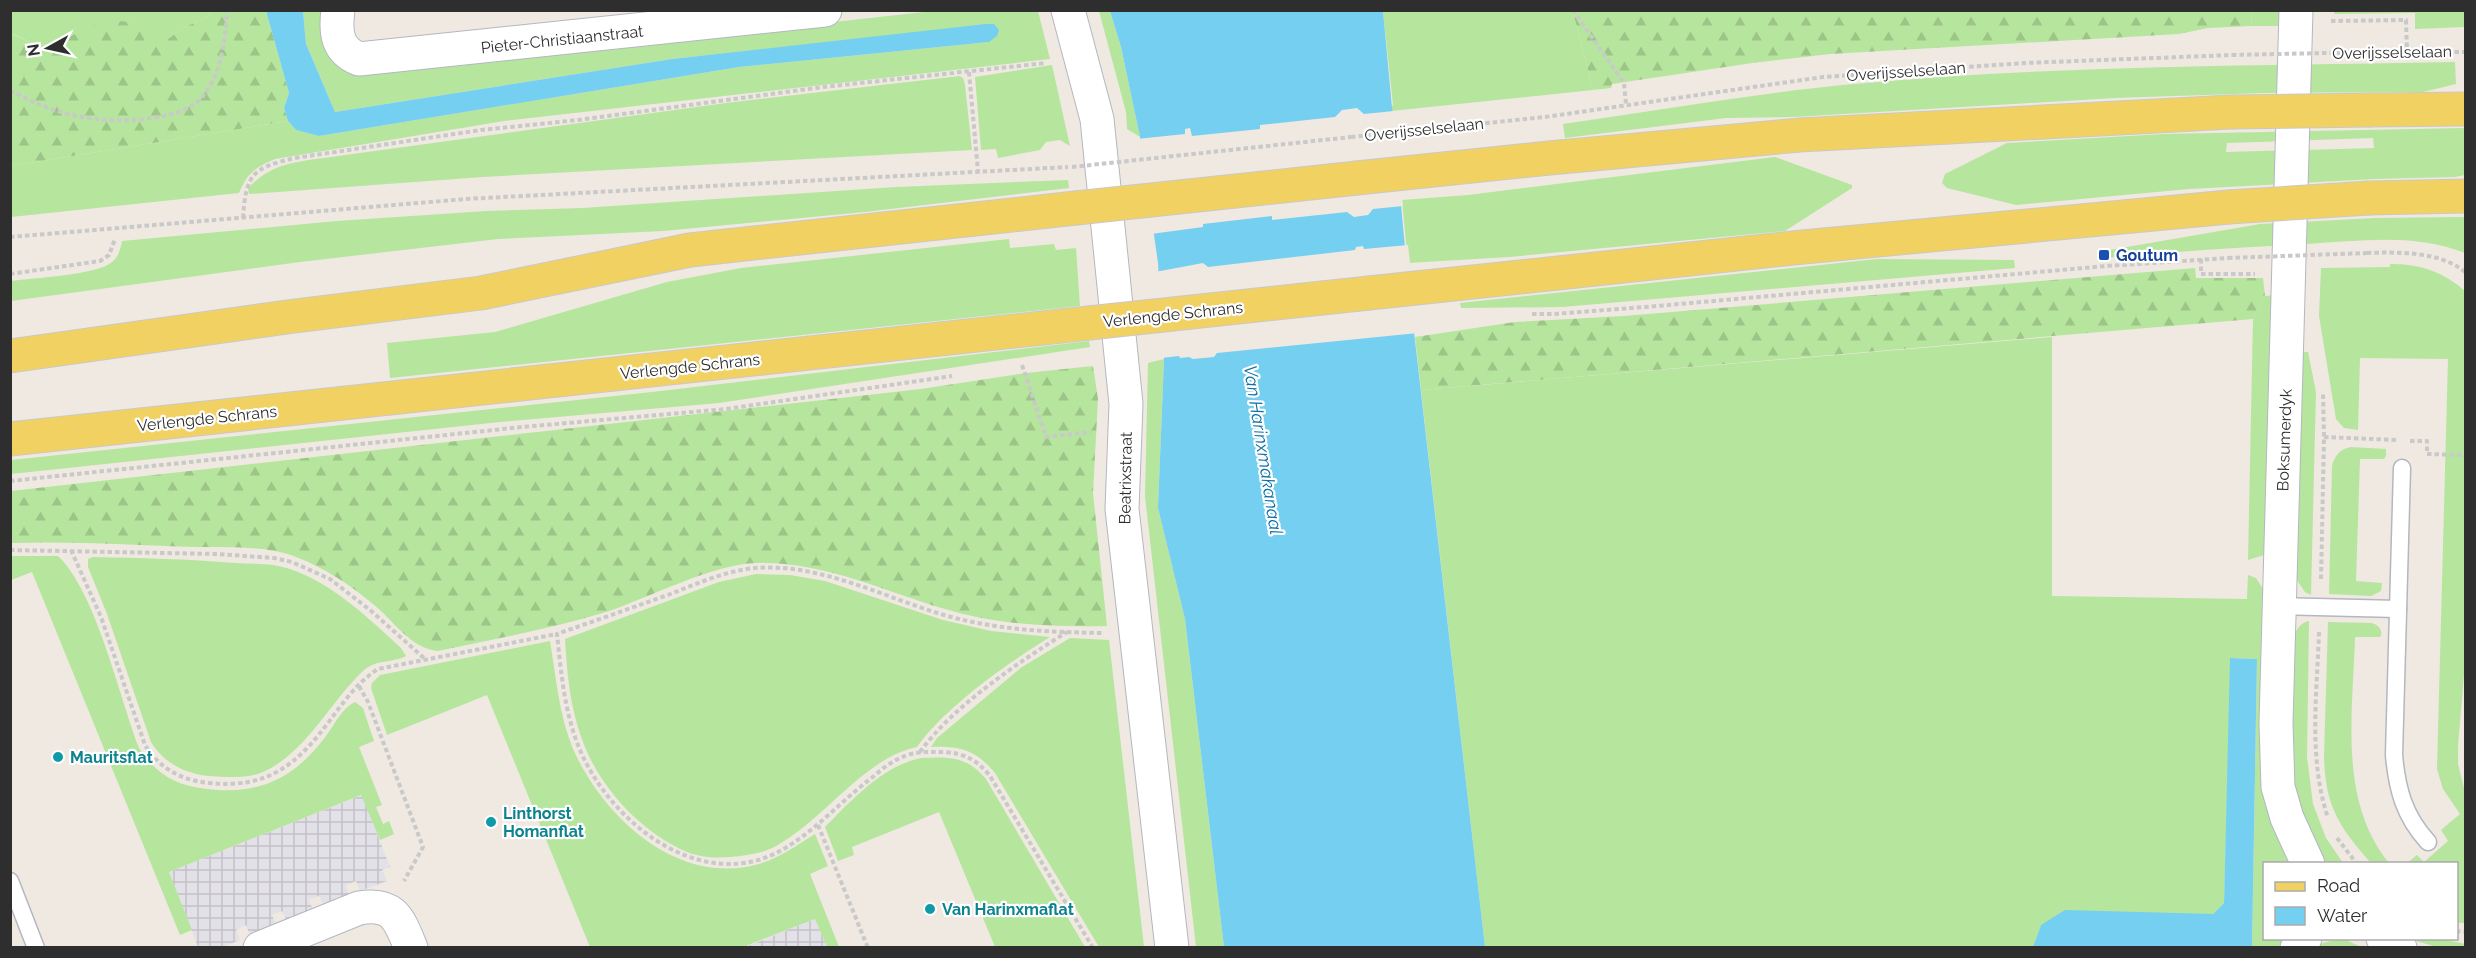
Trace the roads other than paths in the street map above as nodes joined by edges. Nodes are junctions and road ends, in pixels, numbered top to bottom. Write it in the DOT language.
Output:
graph roads {
  1 [pos="338,10"];
  2 [pos="825,10"];
  3 [pos="1068,10"];
  4 [pos="2296,10"];
  5 [pos="2466,109"];
  6 [pos="2466,196"];
  7 [pos="10,356"];
  8 [pos="10,439"];
  9 [pos="2402,468"];
  10 [pos="2280,606"];
  11 [pos="2398,609"];
  12 [pos="2428,842"];
  13 [pos="2307,862"];
  14 [pos="10,881"];
  15 [pos="2385,940"];
  16 [pos="36,948"];
  17 [pos="260,948"];
  18 [pos="411,948"];
  19 [pos="1172,948"];
  20 [pos="2400,948"];
  1 -- 2 [label="street, Pieter-Christiaanstraat"];
  3 -- 19 [label="street, Beatrixstraat"];
  4 -- 10 [label="street, Boksumerdyk"];
  5 -- 7 [label="main road, bridge"];
  6 -- 8 [label="main road, Verlengde Schrans, bridge"];
  9 -- 11 [label="lane"];
  10 -- 11 [label="lane"];
  10 -- 13 [label="street, Boksumerdyk"];
  11 -- 12 [label="lane"];
  14 -- 16 [label="lane"];
  15 -- 20 [label="street"];
  17 -- 18 [label="street"];
}
